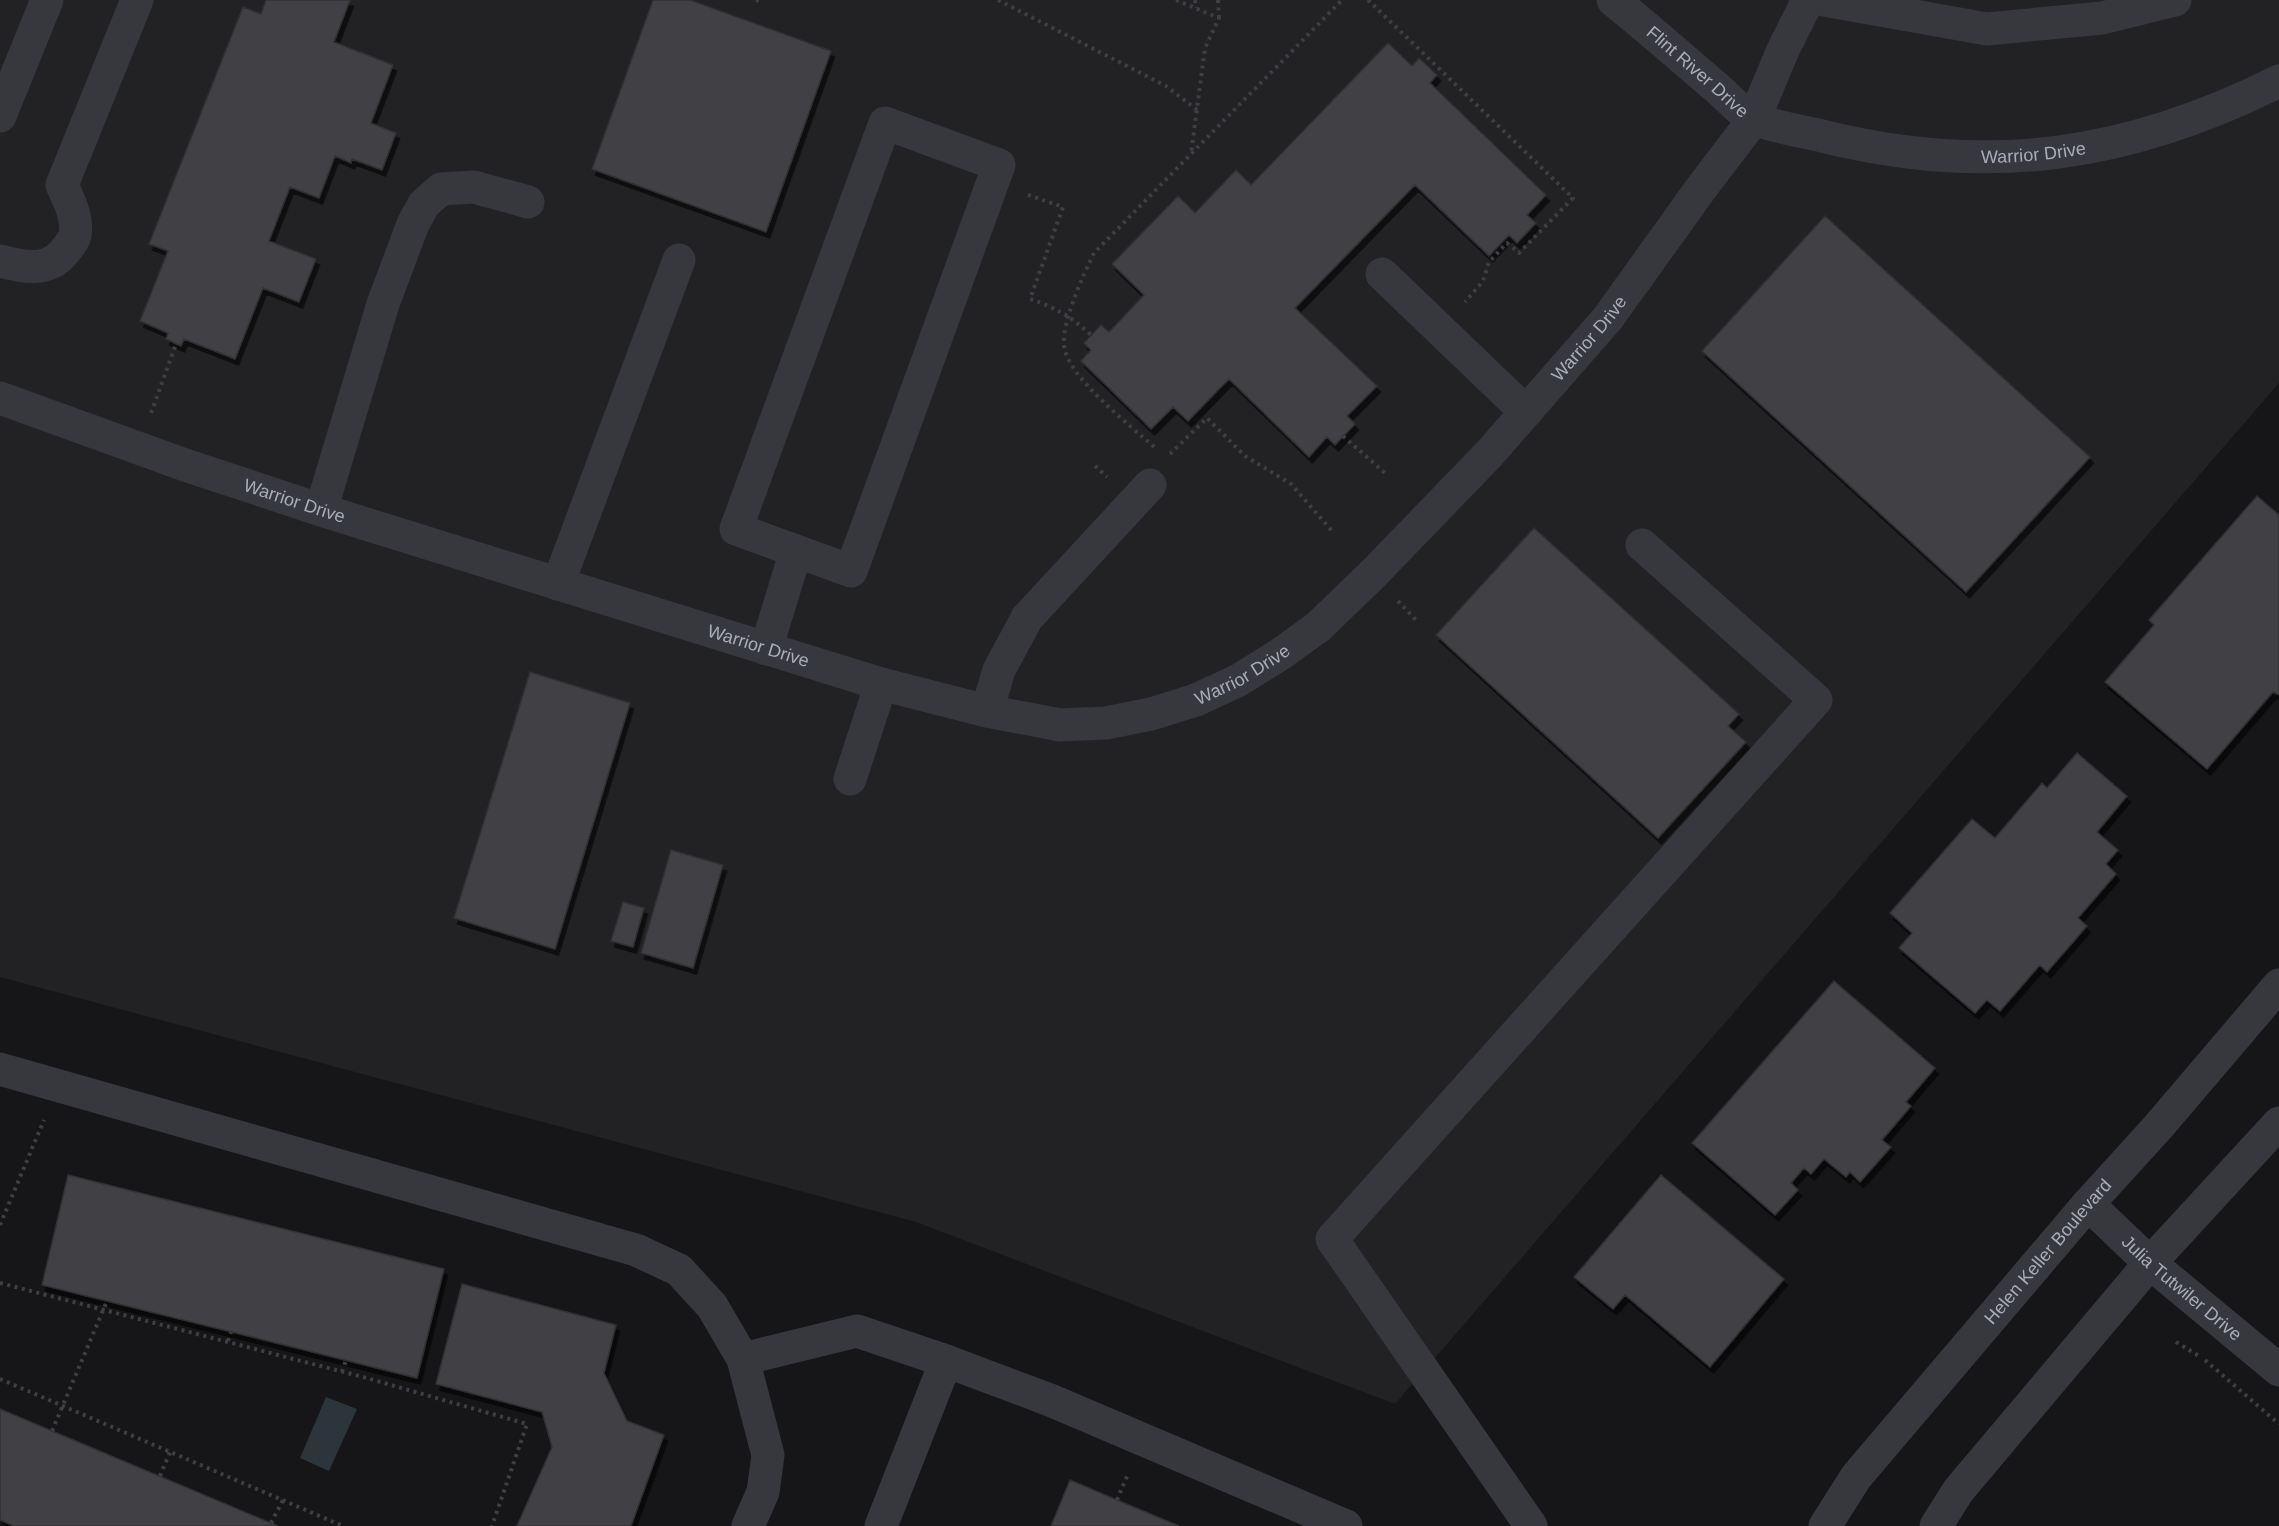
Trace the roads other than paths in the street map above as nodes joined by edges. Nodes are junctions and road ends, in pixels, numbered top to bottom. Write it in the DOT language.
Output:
graph roads {
  1 [pos="47,0"];
  2 [pos="137,0"];
  3 [pos="1612,0"];
  4 [pos="1808,0"];
  5 [pos="1824,0"];
  6 [pos="2175,0"];
  7 [pos="2279,81"];
  8 [pos="0,116"];
  9 [pos="1754,119"];
  10 [pos="528,202"];
  11 [pos="679,260"];
  12 [pos="0,261"];
  13 [pos="1382,274"];
  14 [pos="0,398"];
  15 [pos="1526,412"];
  16 [pos="1158,472"];
  17 [pos="321,510"];
  18 [pos="1642,545"];
  19 [pos="796,550"];
  20 [pos="558,584"];
  21 [pos="766,649"];
  22 [pos="881,684"];
  23 [pos="987,711"];
  24 [pos="850,778"];
  25 [pos="2279,985"];
  26 [pos="0,1069"];
  27 [pos="2279,1123"];
  28 [pos="2088,1204"];
  29 [pos="2150,1263"];
  30 [pos="743,1359"];
  31 [pos="946,1361"];
  32 [pos="2279,1370"];
  33 [pos="748,1526"];
  34 [pos="881,1526"];
  35 [pos="1346,1526"];
  36 [pos="1531,1526"];
  37 [pos="1825,1526"];
  38 [pos="1936,1526"];
  1 -- 8 [label="street"];
  2 -- 12 [label="street"];
  3 -- 9 [label="street, Flint River Drive"];
  4 -- 9 [label="street"];
  5 -- 6 [label="street"];
  7 -- 9 [label="street, Warrior Drive"];
  9 -- 15 [label="street, Warrior Drive"];
  10 -- 17 [label="street"];
  11 -- 20 [label="street"];
  13 -- 15 [label="street"];
  14 -- 17 [label="street, Warrior Drive"];
  15 -- 23 [label="street, Warrior Drive"];
  16 -- 23 [label="street"];
  17 -- 20 [label="street, Warrior Drive"];
  18 -- 36 [label="street"];
  19 -- 19 [label="street"];
  19 -- 21 [label="street"];
  20 -- 21 [label="street, Warrior Drive"];
  21 -- 22 [label="street, Warrior Drive"];
  22 -- 23 [label="street, Warrior Drive"];
  22 -- 24 [label="street"];
  25 -- 28 [label="street, Helen Keller Boulevard"];
  26 -- 30 [label="street"];
  27 -- 29 [label="street"];
  28 -- 29 [label="street, Julia Tutwiler Drive"];
  28 -- 37 [label="street, Helen Keller Boulevard"];
  29 -- 32 [label="street, Julia Tutwiler Drive"];
  29 -- 38 [label="street"];
  30 -- 31 [label="street"];
  30 -- 33 [label="street"];
  31 -- 34 [label="street"];
  31 -- 35 [label="street"];
}
